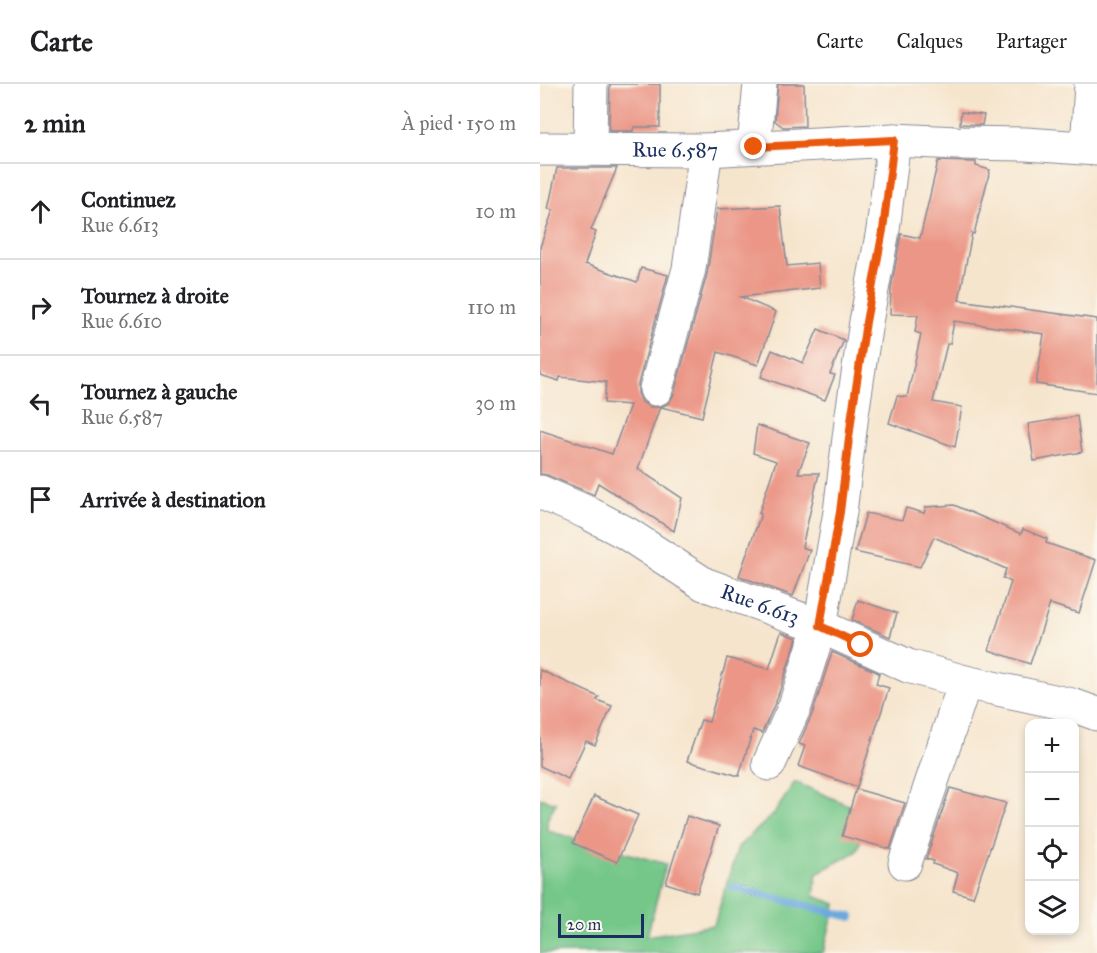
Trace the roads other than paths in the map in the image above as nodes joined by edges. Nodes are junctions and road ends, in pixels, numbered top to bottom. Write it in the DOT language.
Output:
graph roads {
  1 [pos="591,84"];
  2 [pos="760,84"];
  3 [pos="1092,84"];
  4 [pos="894,140"];
  5 [pos="754,147"];
  6 [pos="540,148"];
  7 [pos="590,148"];
  8 [pos="1092,149"];
  9 [pos="706,150"];
  10 [pos="656,389"];
  11 [pos="540,492"];
  12 [pos="820,626"];
  13 [pos="965,682"];
  14 [pos="1097,714"];
  15 [pos="769,764"];
  16 [pos="905,863"];
  1 -- 7 [label="street"];
  2 -- 5 [label="street"];
  3 -- 8 [label="street"];
  4 -- 5 [label="street, Rue 6.587"];
  4 -- 8 [label="street, Rue 6.587"];
  4 -- 12 [label="street"];
  5 -- 9 [label="street, Rue 6.587"];
  6 -- 7 [label="street, Rue 6.587"];
  7 -- 9 [label="street, Rue 6.587"];
  9 -- 10 [label="street"];
  11 -- 12 [label="street, Rue 6.613"];
  12 -- 13 [label="street, Rue 6.613"];
  12 -- 15 [label="street"];
  13 -- 14 [label="street, Rue 6.613"];
  13 -- 16 [label="street"];
}
